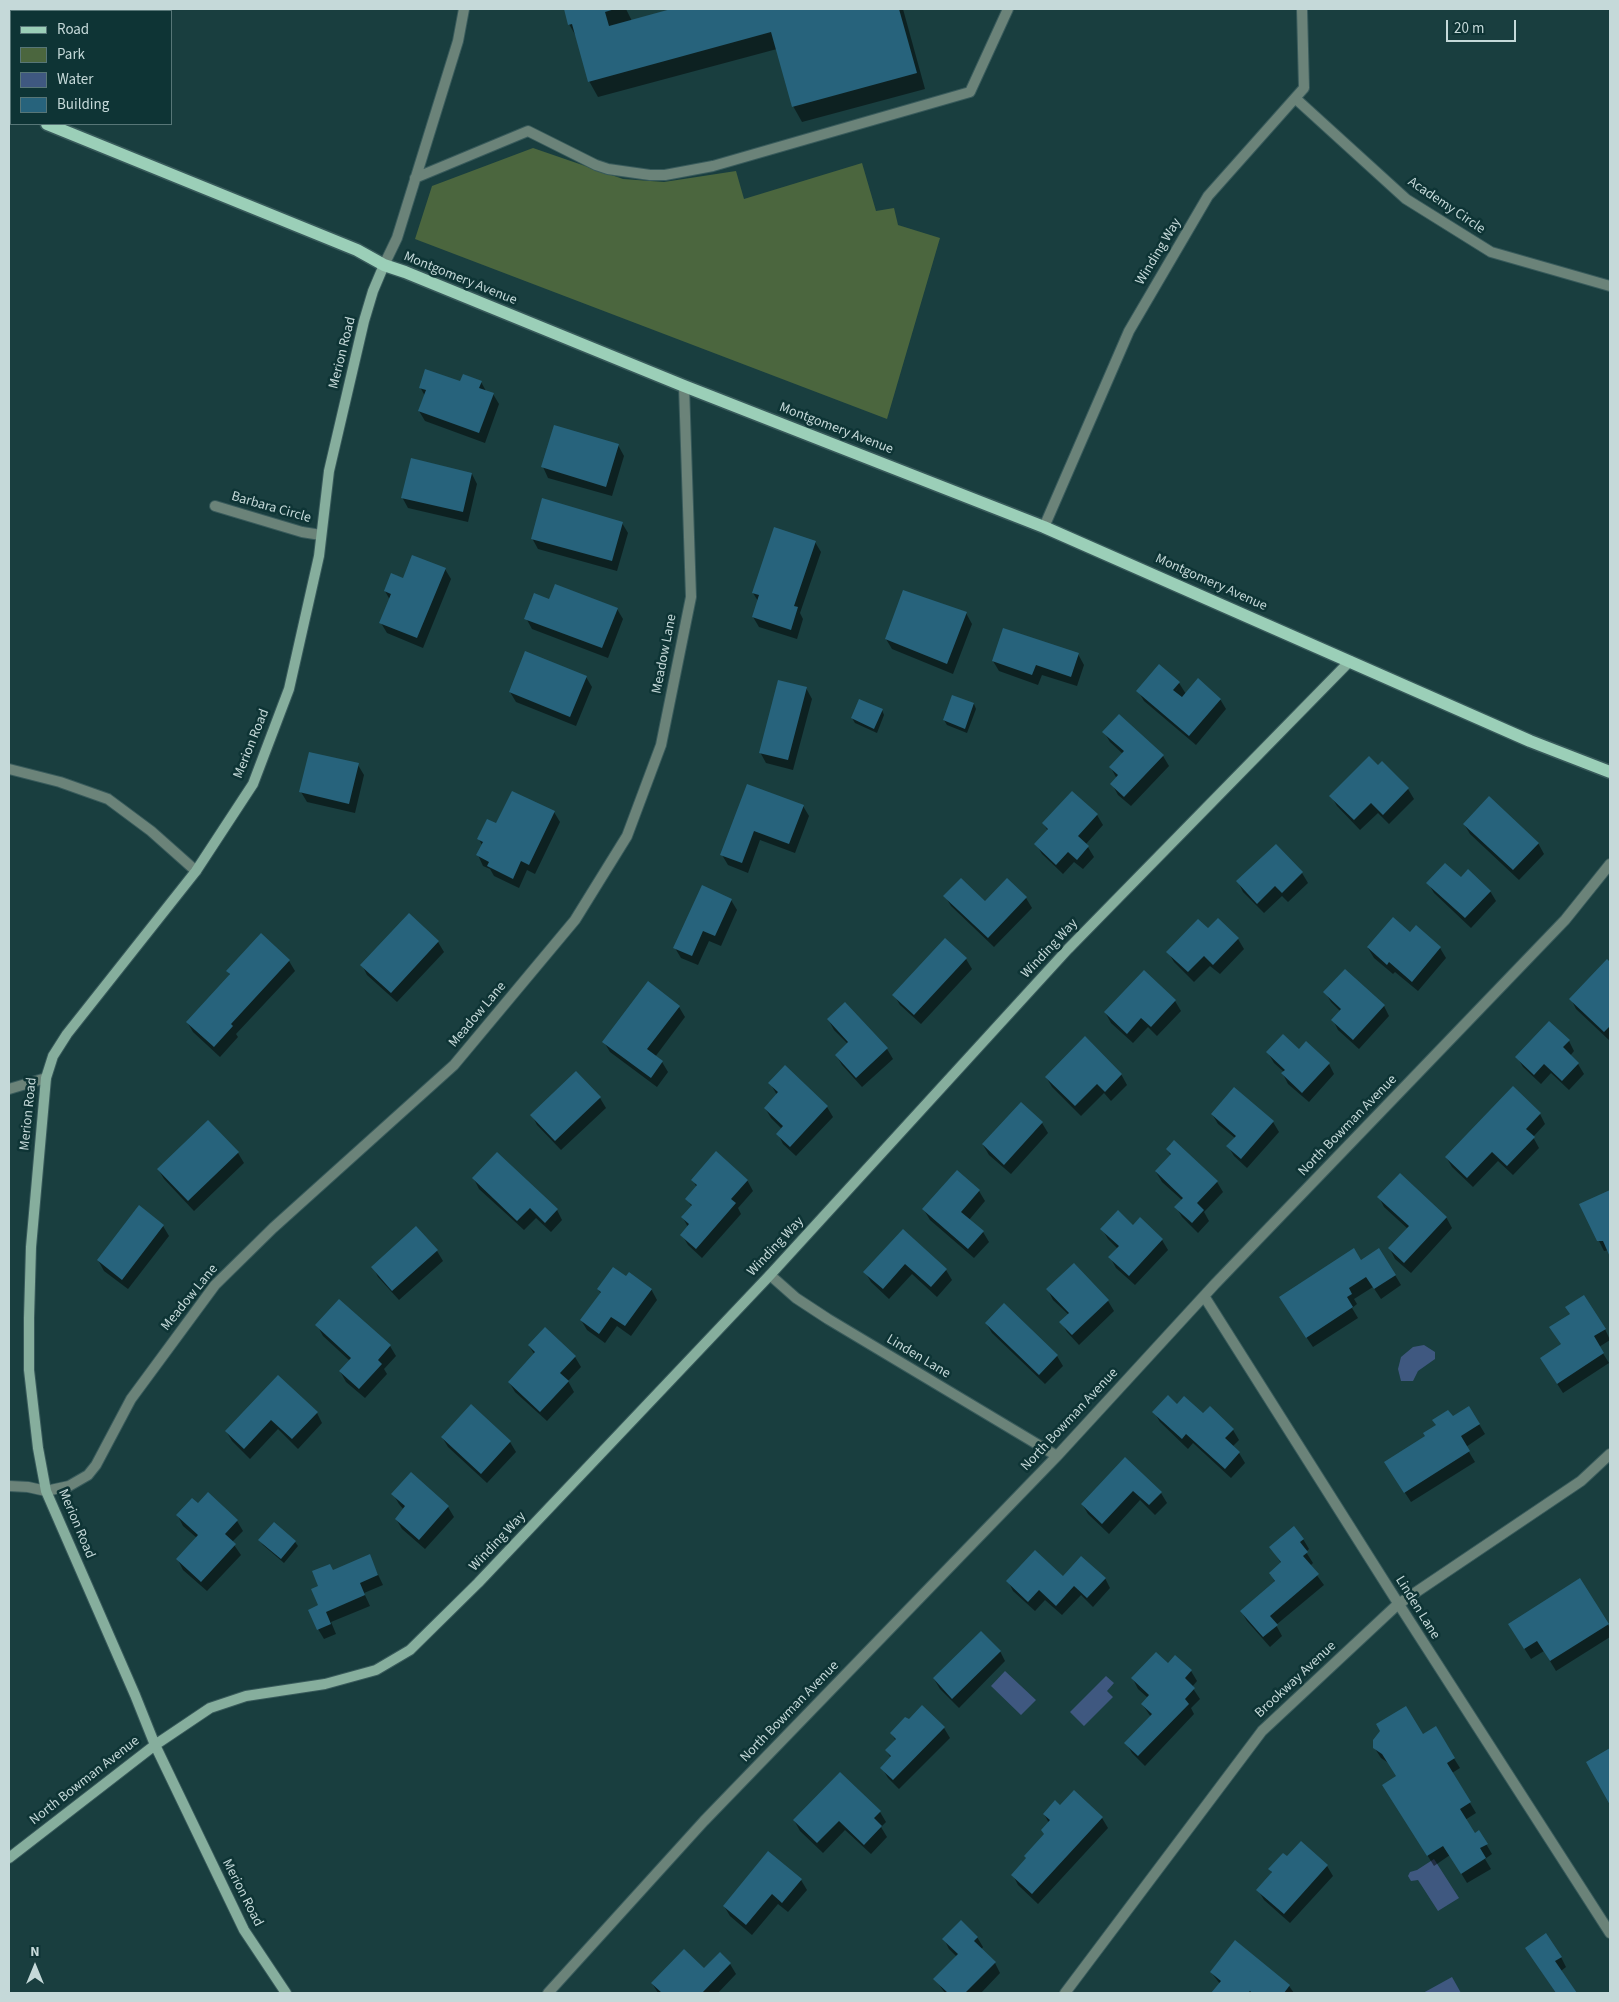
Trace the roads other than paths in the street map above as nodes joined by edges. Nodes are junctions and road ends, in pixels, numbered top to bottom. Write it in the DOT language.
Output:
graph roads {
  1 [pos="464,9"];
  2 [pos="1008,9"];
  3 [pos="1302,9"];
  4 [pos="1295,98"];
  5 [pos="49,125"];
  6 [pos="415,178"];
  7 [pos="384,265"];
  8 [pos="1610,286"];
  9 [pos="684,386"];
  10 [pos="215,506"];
  11 [pos="1044,527"];
  12 [pos="321,536"];
  13 [pos="1350,661"];
  14 [pos="9,769"];
  15 [pos="1610,772"];
  16 [pos="1610,864"];
  17 [pos="196,871"];
  18 [pos="46,1078"];
  19 [pos="9,1089"];
  20 [pos="770,1275"];
  21 [pos="1204,1296"];
  22 [pos="1610,1454"];
  23 [pos="1057,1456"];
  24 [pos="9,1486"];
  25 [pos="46,1491"];
  26 [pos="1398,1604"];
  27 [pos="155,1745"];
  28 [pos="9,1858"];
  29 [pos="1610,1933"];
  30 [pos="286,1993"];
  31 [pos="548,1993"];
  32 [pos="1065,1993"];
  1 -- 6 [label="street"];
  2 -- 6 [label="street"];
  3 -- 4 [label="street, Winding Way"];
  4 -- 8 [label="street, Academy Circle"];
  4 -- 11 [label="street, Winding Way"];
  5 -- 7 [label="main road, Montgomery Avenue"];
  6 -- 7 [label="street"];
  7 -- 9 [label="main road, Montgomery Avenue"];
  7 -- 12 [label="street, Merion Road"];
  9 -- 11 [label="main road, Montgomery Avenue"];
  9 -- 25 [label="street, Meadow Lane"];
  10 -- 12 [label="street, Barbara Circle"];
  11 -- 13 [label="main road, Montgomery Avenue"];
  12 -- 17 [label="street, Merion Road"];
  13 -- 15 [label="main road, Montgomery Avenue"];
  13 -- 20 [label="street, Winding Way"];
  14 -- 17 [label="street"];
  16 -- 21 [label="street, North Bowman Avenue"];
  17 -- 18 [label="street, Merion Road"];
  18 -- 19 [label="street"];
  18 -- 25 [label="street, Merion Road"];
  20 -- 23 [label="street, Linden Lane"];
  20 -- 27 [label="street, Winding Way"];
  21 -- 23 [label="street, North Bowman Avenue"];
  21 -- 26 [label="street, Linden Lane"];
  22 -- 26 [label="street, Brookway Avenue"];
  23 -- 31 [label="street, North Bowman Avenue"];
  24 -- 25 [label="street, Meadow Lane"];
  25 -- 27 [label="street, Merion Road"];
  26 -- 29 [label="street, Linden Lane"];
  26 -- 32 [label="street, Brookway Avenue"];
  27 -- 28 [label="street, North Bowman Avenue"];
  27 -- 30 [label="street, Merion Road"];
}
